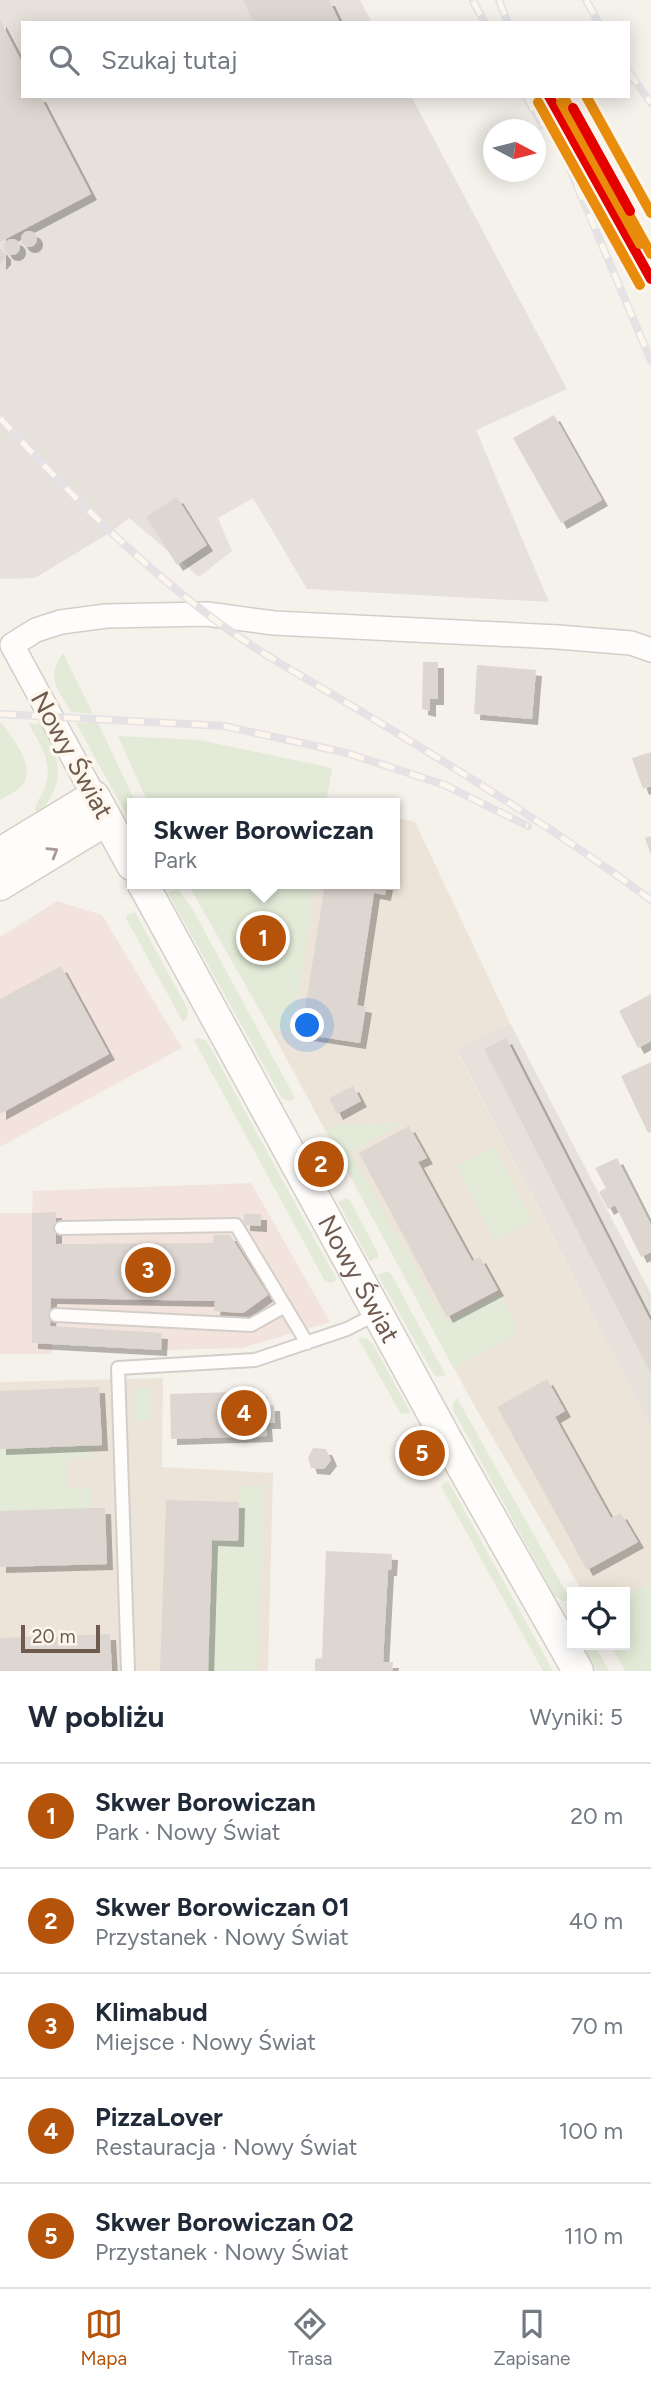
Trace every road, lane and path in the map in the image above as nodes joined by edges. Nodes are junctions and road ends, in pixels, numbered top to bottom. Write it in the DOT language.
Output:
graph roads {
  1 [pos="651,650"];
  2 [pos="100,808"];
  3 [pos="0,853"];
  4 [pos="127,856"];
  5 [pos="0,885"];
  6 [pos="146,889"];
  7 [pos="61,1228"];
  8 [pos="285,1306"];
  9 [pos="378,1312"];
  10 [pos="56,1315"];
  11 [pos="307,1343"];
  12 [pos="128,1671"];
  13 [pos="578,1671"];
  1 -- 2 [label="street, Nowy Świat"];
  2 -- 3 [label="street"];
  2 -- 4 [label="street, Nowy Świat"];
  5 -- 2 [label="street, one-way"];
  6 -- 9 [label="street, Nowy Świat"];
  7 -- 8 [label="lane"];
  8 -- 10 [label="lane"];
  8 -- 11 [label="lane"];
  9 -- 11 [label="lane"];
  9 -- 13 [label="street, Nowy Świat"];
  11 -- 12 [label="lane"];
}
